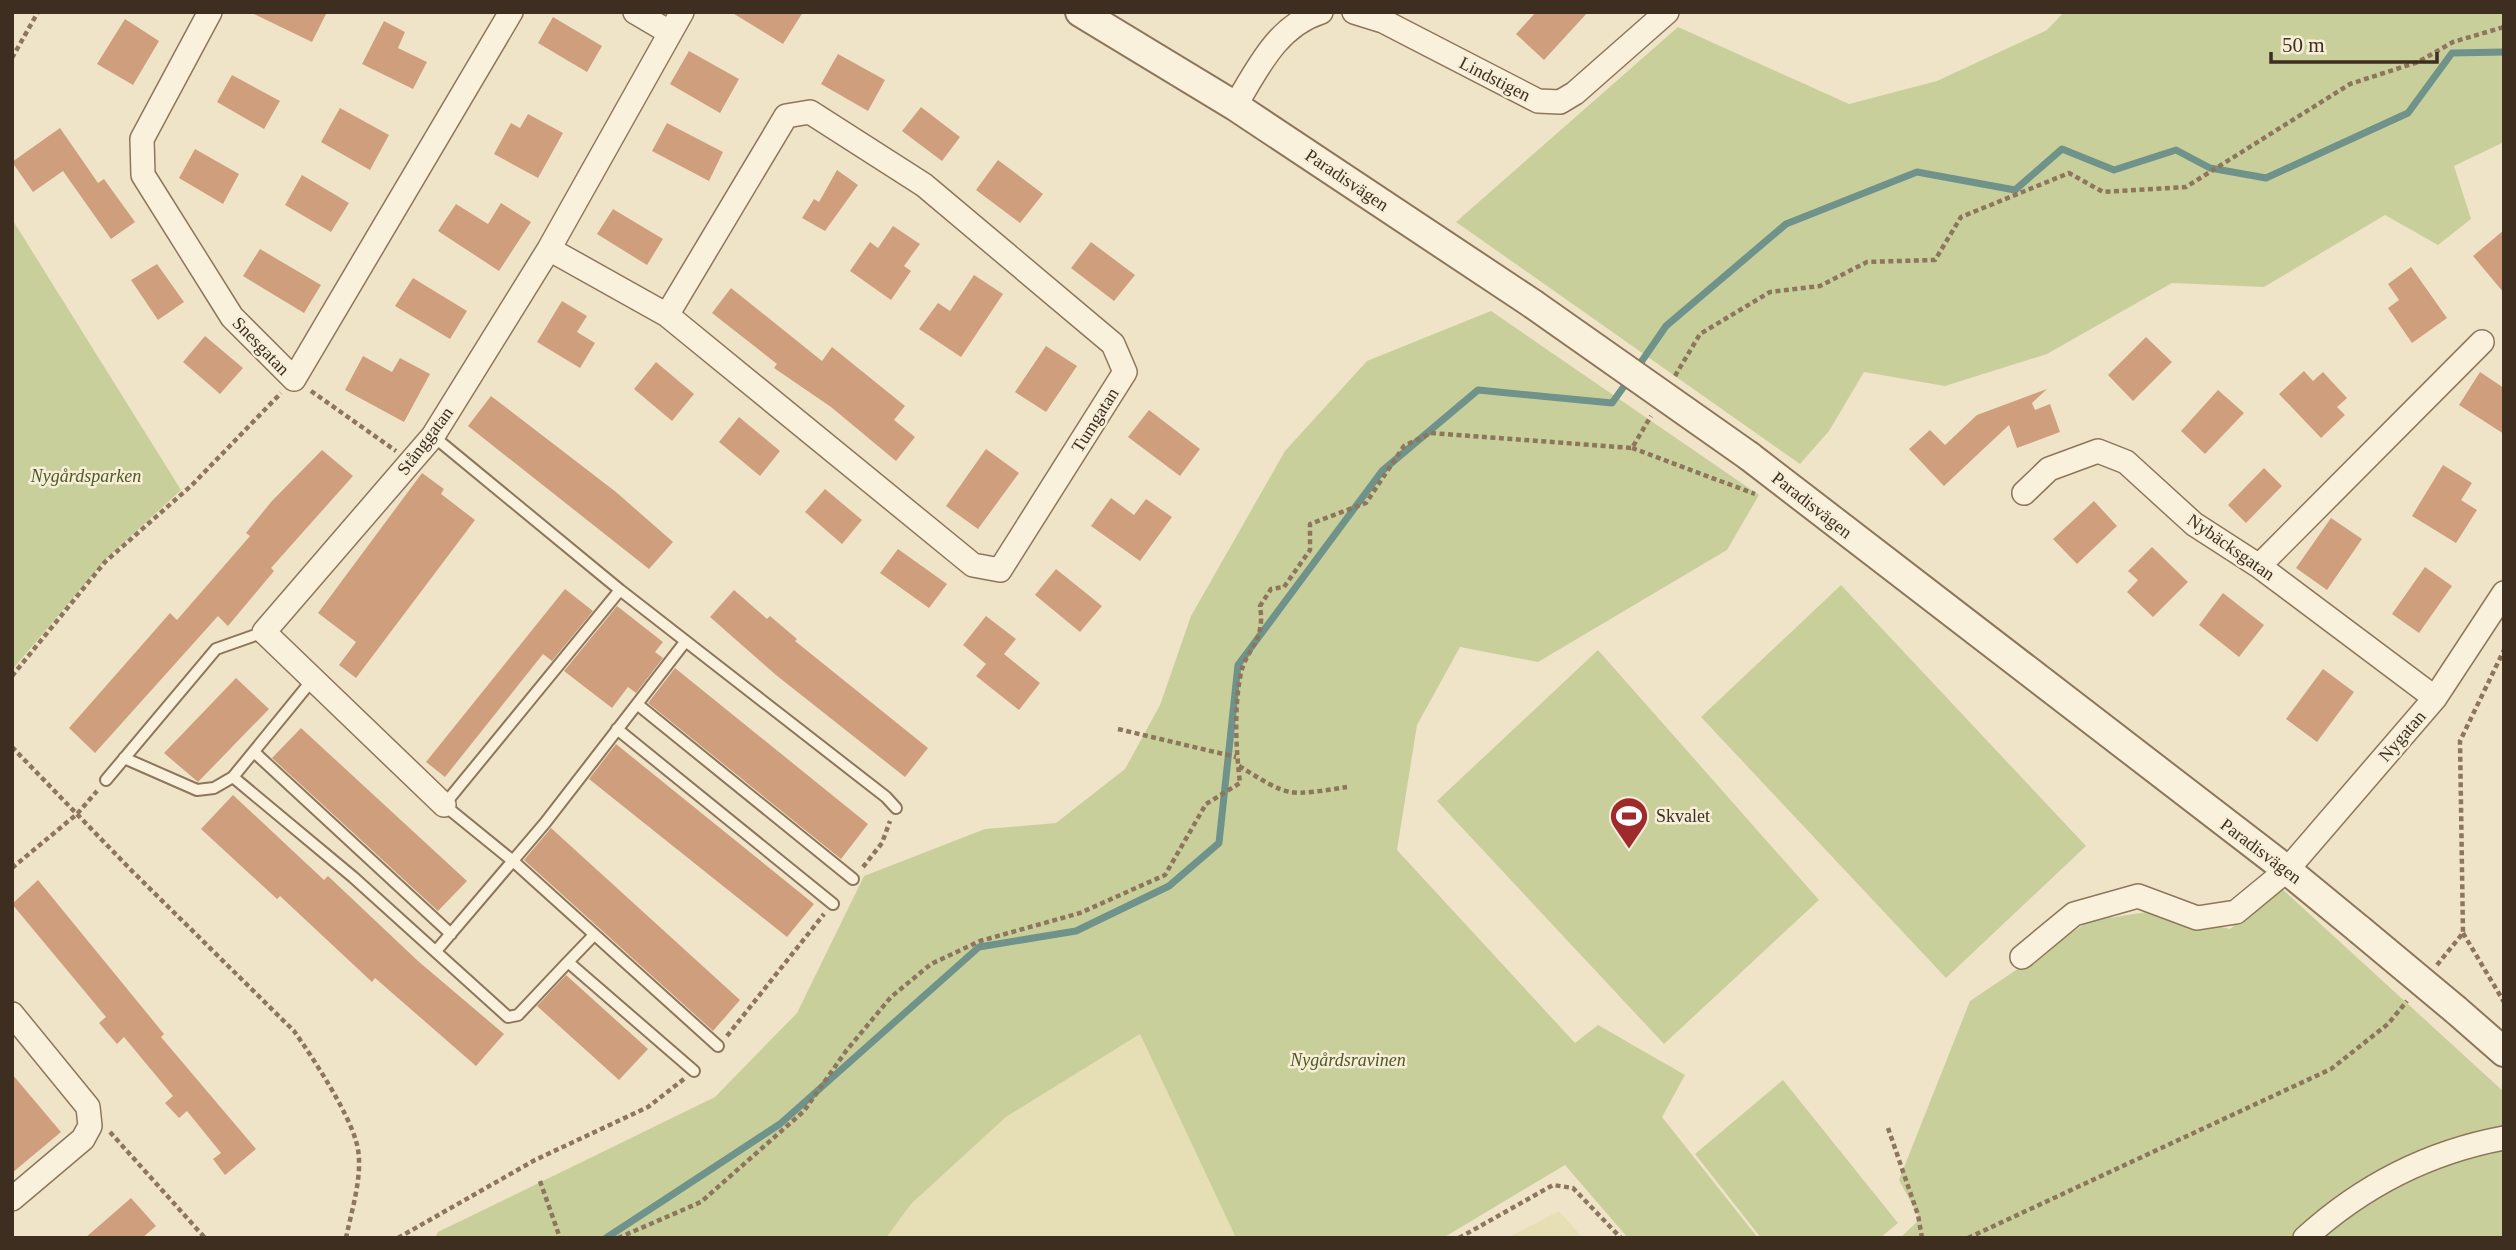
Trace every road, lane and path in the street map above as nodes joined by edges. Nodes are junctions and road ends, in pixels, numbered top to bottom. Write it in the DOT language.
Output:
graph roads {
  1 [pos="38,12"];
  2 [pos="210,12"];
  3 [pos="511,12"];
  4 [pos="635,12"];
  5 [pos="682,12"];
  6 [pos="1080,12"];
  7 [pos="1321,12"];
  8 [pos="1354,12"];
  9 [pos="1667,12"];
  10 [pos="1389,17"];
  11 [pos="2504,27"];
  12 [pos="669,32"];
  13 [pos="12,58"];
  14 [pos="1235,106"];
  15 [pos="549,249"];
  16 [pos="667,315"];
  17 [pos="1700,334"];
  18 [pos="2482,342"];
  19 [pos="294,379"];
  20 [pos="433,436"];
  21 [pos="1637,439"];
  22 [pos="1632,448"];
  23 [pos="411,461"];
  24 [pos="2024,493"];
  25 [pos="1759,496"];
  26 [pos="2259,566"];
  27 [pos="620,590"];
  28 [pos="2504,593"];
  29 [pos="264,632"];
  30 [pos="685,642"];
  31 [pos="2504,650"];
  32 [pos="12,676"];
  33 [pos="313,679"];
  34 [pos="2435,698"];
  35 [pos="637,704"];
  36 [pos="617,729"];
  37 [pos="1118,729"];
  38 [pos="12,747"];
  39 [pos="254,752"];
  40 [pos="1237,757"];
  41 [pos="124,758"];
  42 [pos="1238,766"];
  43 [pos="233,777"];
  44 [pos="106,780"];
  45 [pos="1347,787"];
  46 [pos="444,806"];
  47 [pos="895,808"];
  48 [pos="77,814"];
  49 [pos="513,861"];
  50 [pos="12,868"];
  51 [pos="2287,870"];
  52 [pos="853,879"];
  53 [pos="833,904"];
  54 [pos="451,933"];
  55 [pos="2463,933"];
  56 [pos="594,935"];
  57 [pos="436,951"];
  58 [pos="2022,957"];
  59 [pos="568,962"];
  60 [pos="2430,973"];
  61 [pos="2413,993"];
  62 [pos="2504,1002"];
  63 [pos="12,1014"];
  64 [pos="718,1046"];
  65 [pos="2504,1052"];
  66 [pos="694,1071"];
  67 [pos="90,1126"];
  68 [pos="1888,1128"];
  69 [pos="2504,1138"];
  70 [pos="540,1181"];
  71 [pos="12,1199"];
  72 [pos="205,1238"];
  73 [pos="345,1238"];
  74 [pos="560,1238"];
  75 [pos="618,1238"];
  76 [pos="1459,1238"];
  77 [pos="1621,1238"];
  78 [pos="1922,1238"];
  79 [pos="1968,1238"];
  80 [pos="2305,1238"];
  1 -- 13 [label="path"];
  2 -- 19 [label="street, Snesgatan"];
  3 -- 19 [label="street, Snesgatan"];
  4 -- 12 [label="street"];
  5 -- 12 [label="street, Stånggatan"];
  6 -- 14 [label="street, Paradisvägen"];
  7 -- 14 [label="street"];
  8 -- 10 [label="street, Lindstigen"];
  9 -- 10 [label="street, Lindstigen"];
  11 -- 17 [label="path"];
  12 -- 15 [label="street, Stånggatan"];
  14 -- 51 [label="street, Paradisvägen, bridge"];
  15 -- 16 [label="street, Tumgatan"];
  15 -- 20 [label="street, Stånggatan"];
  16 -- 16 [label="street, Tumgatan"];
  18 -- 26 [label="street"];
  19 -- 23 [label="path"];
  19 -- 32 [label="path"];
  20 -- 23 [label="street, Stånggatan"];
  20 -- 27 [label="lane"];
  21 -- 22 [label="path"];
  22 -- 25 [label="path"];
  22 -- 40 [label="path"];
  23 -- 29 [label="street, Stånggatan"];
  24 -- 26 [label="street, Nybäcksgatan"];
  26 -- 34 [label="street, Nybäcksgatan"];
  27 -- 30 [label="lane"];
  27 -- 46 [label="lane"];
  28 -- 34 [label="street, Nygatan"];
  29 -- 33 [label="street"];
  29 -- 41 [label="lane"];
  30 -- 35 [label="lane"];
  30 -- 47 [label="lane"];
  31 -- 55 [label="path"];
  33 -- 39 [label="lane"];
  33 -- 46 [label="street"];
  34 -- 51 [label="street, Nygatan"];
  35 -- 36 [label="lane"];
  35 -- 52 [label="lane"];
  36 -- 49 [label="lane"];
  36 -- 53 [label="lane"];
  37 -- 40 [label="path"];
  38 -- 48 [label="path"];
  39 -- 43 [label="lane"];
  39 -- 54 [label="lane"];
  40 -- 42 [label="path"];
  41 -- 43 [label="lane"];
  41 -- 44 [label="lane"];
  42 -- 45 [label="path"];
  42 -- 75 [label="path"];
  43 -- 57 [label="lane"];
  44 -- 48 [label="path"];
  46 -- 49 [label="lane"];
  48 -- 50 [label="path"];
  48 -- 73 [label="path"];
  49 -- 54 [label="lane"];
  49 -- 56 [label="lane"];
  51 -- 58 [label="street, Nygatan"];
  51 -- 65 [label="street, Paradisvägen, bridge"];
  54 -- 57 [label="lane"];
  55 -- 60 [label="path"];
  55 -- 62 [label="path"];
  56 -- 59 [label="lane"];
  56 -- 64 [label="lane"];
  57 -- 59 [label="lane"];
  59 -- 66 [label="lane"];
  61 -- 79 [label="path"];
  63 -- 67 [label="street"];
  67 -- 71 [label="street"];
  67 -- 72 [label="path"];
  68 -- 78 [label="path"];
  69 -- 80 [label="street"];
  70 -- 74 [label="path"];
  76 -- 77 [label="path"];
}
